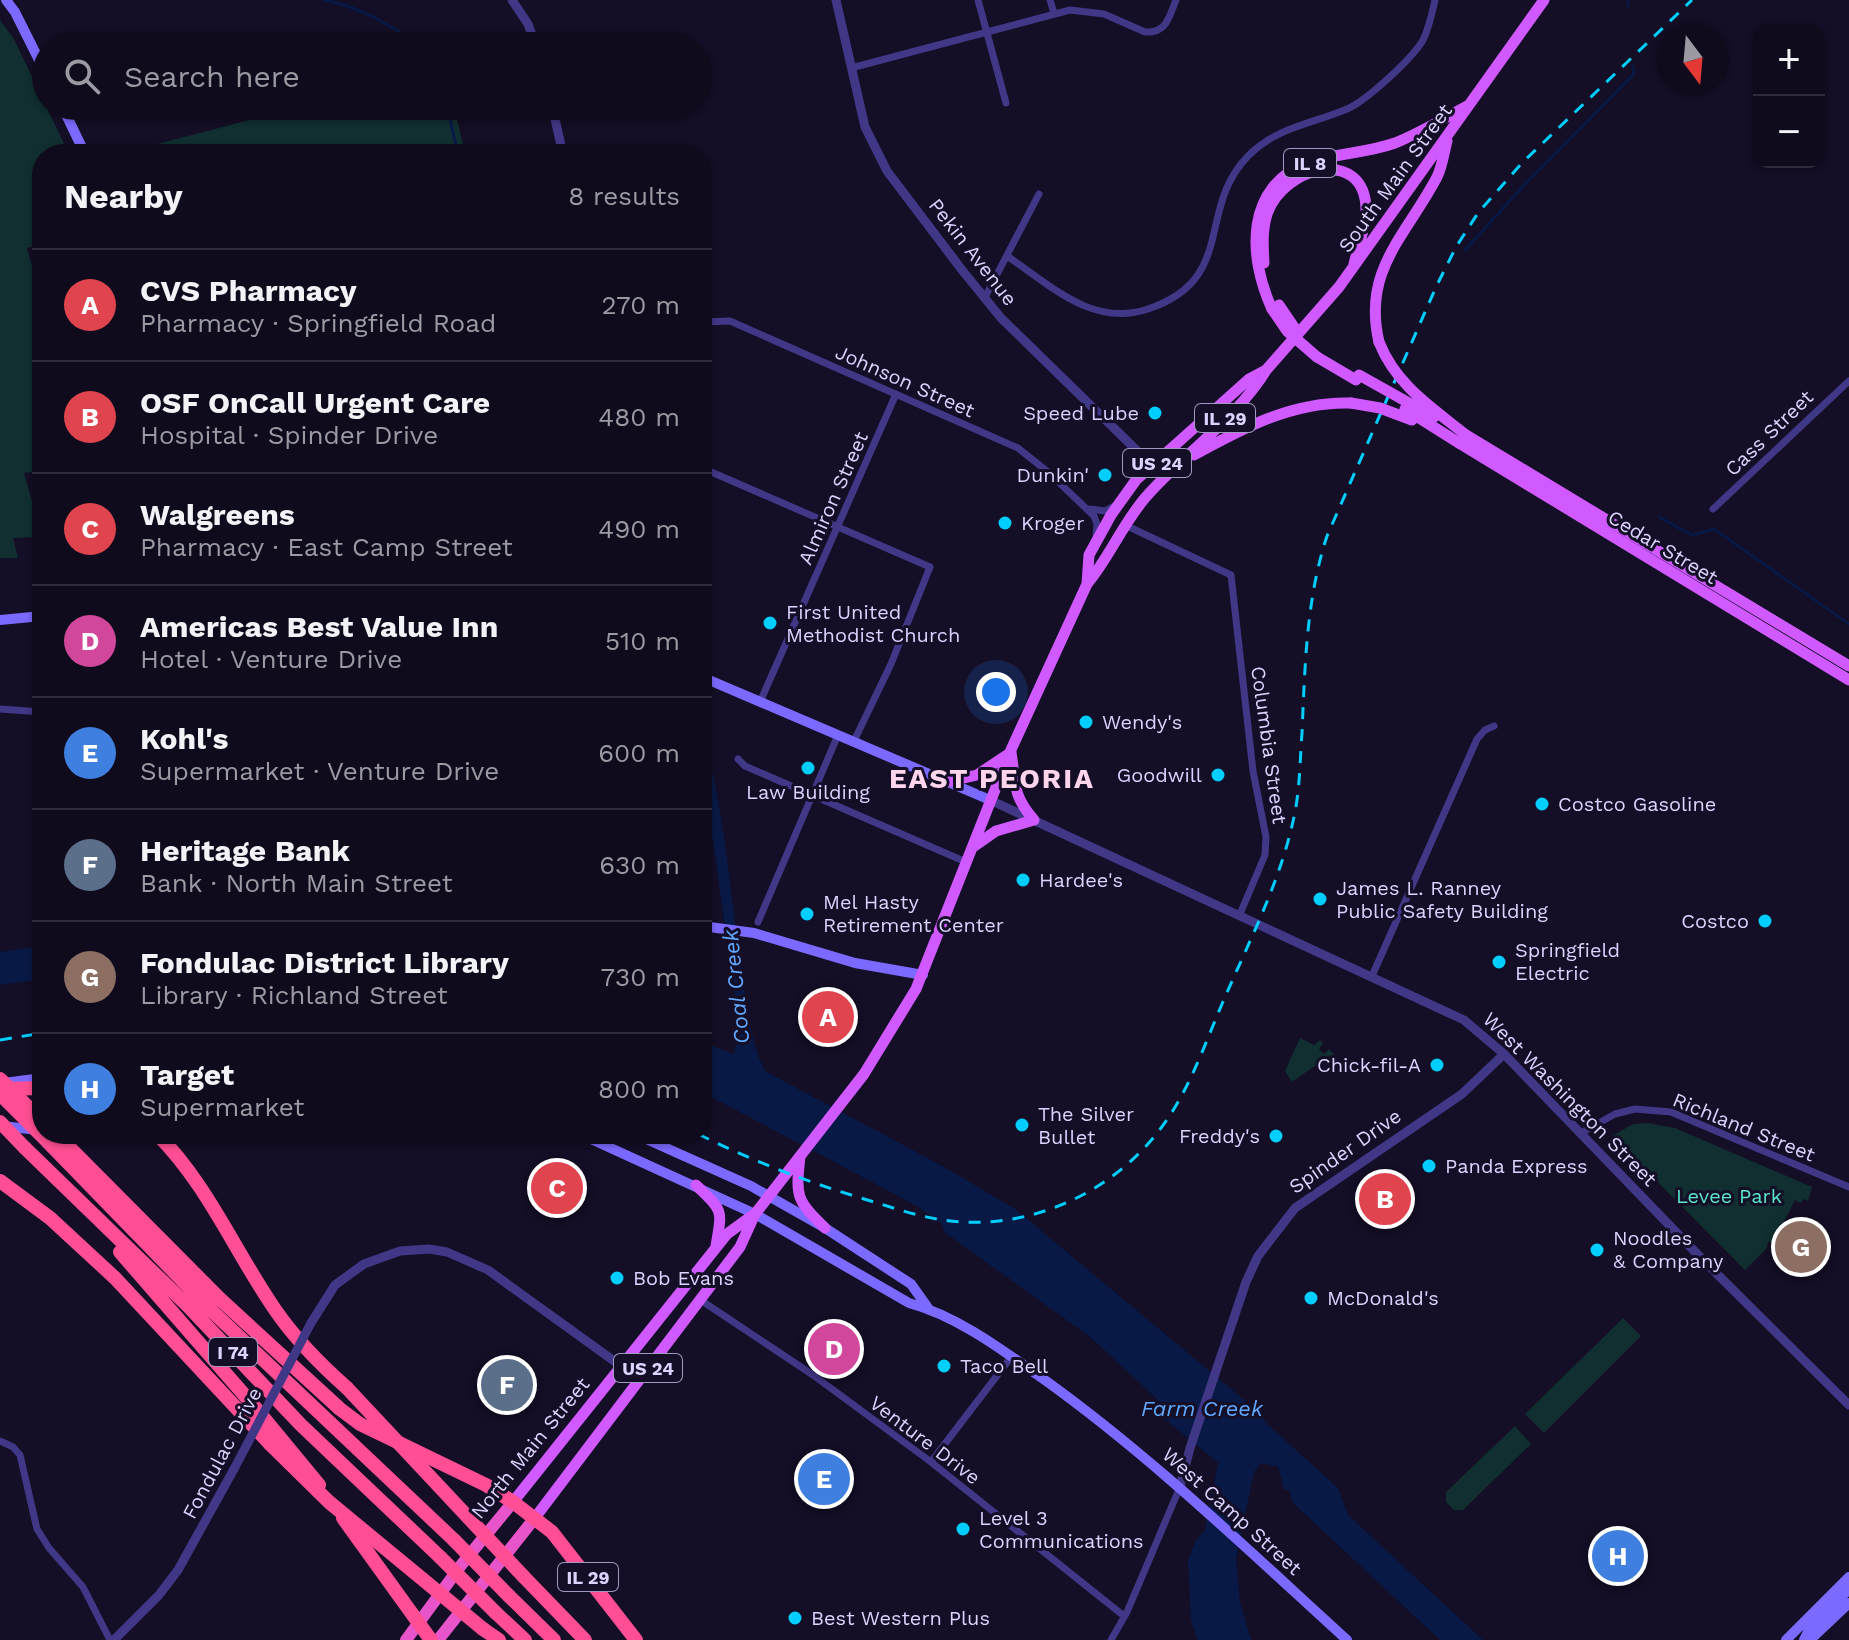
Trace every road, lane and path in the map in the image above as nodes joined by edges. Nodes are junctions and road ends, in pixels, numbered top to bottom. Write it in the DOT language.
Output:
graph roads {
  1 [pos="6,0"];
  2 [pos="512,0"];
  3 [pos="836,0"];
  4 [pos="978,0"];
  5 [pos="1050,0"];
  6 [pos="1176,0"];
  7 [pos="1435,0"];
  8 [pos="1544,0"];
  9 [pos="1054,13"];
  10 [pos="531,32"];
  11 [pos="987,33"];
  12 [pos="32,46"];
  13 [pos="851,68"];
  14 [pos="1006,103"];
  15 [pos="1471,104"];
  16 [pos="69,120"];
  17 [pos="555,120"];
  18 [pos="1449,134"];
  19 [pos="80,144"];
  20 [pos="561,144"];
  21 [pos="1039,194"];
  22 [pos="1007,256"];
  23 [pos="1353,267"];
  24 [pos="984,299"];
  25 [pos="1275,307"];
  26 [pos="712,322"];
  27 [pos="1267,369"];
  28 [pos="1849,381"];
  29 [pos="896,394"];
  30 [pos="1463,439"];
  31 [pos="1180,463"];
  32 [pos="1154,466"];
  33 [pos="712,472"];
  34 [pos="1164,477"];
  35 [pos="1123,498"];
  36 [pos="1080,502"];
  37 [pos="1713,509"];
  38 [pos="1125,525"];
  39 [pos="1606,526"];
  40 [pos="838,527"];
  41 [pos="1095,544"];
  42 [pos="1087,584"];
  43 [pos="32,617"];
  44 [pos="0,620"];
  45 [pos="1849,666"];
  46 [pos="1849,680"];
  47 [pos="712,681"];
  48 [pos="760,702"];
  49 [pos="0,709"];
  50 [pos="32,711"];
  51 [pos="1494,726"];
  52 [pos="838,735"];
  53 [pos="854,741"];
  54 [pos="1010,752"];
  55 [pos="738,759"];
  56 [pos="947,782"];
  57 [pos="812,795"];
  58 [pos="990,800"];
  59 [pos="1034,820"];
  60 [pos="972,848"];
  61 [pos="966,862"];
  62 [pos="1240,914"];
  63 [pos="758,922"];
  64 [pos="712,927"];
  65 [pos="923,975"];
  66 [pos="1372,976"];
  67 [pos="1504,1054"];
  68 [pos="32,1080"];
  69 [pos="0,1087"];
  70 [pos="32,1088"];
  71 [pos="32,1113"];
  72 [pos="32,1118"];
  73 [pos="0,1124"];
  74 [pos="32,1132"];
  75 [pos="1581,1133"];
  76 [pos="58,1144"];
  77 [pos="59,1144"];
  78 [pos="167,1144"];
  79 [pos="603,1144"];
  80 [pos="656,1144"];
  81 [pos="800,1155"];
  82 [pos="0,1181"];
  83 [pos="696,1185"];
  84 [pos="1849,1187"];
  85 [pos="768,1197"];
  86 [pos="93,1212"];
  87 [pos="755,1214"];
  88 [pos="825,1228"];
  89 [pos="716,1248"];
  90 [pos="699,1299"];
  91 [pos="928,1308"];
  92 [pos="1012,1356"];
  93 [pos="623,1366"];
  94 [pos="639,1379"];
  95 [pos="1849,1405"];
  96 [pos="0,1441"];
  97 [pos="931,1462"];
  98 [pos="1180,1487"];
  99 [pos="513,1502"];
  100 [pos="534,1519"];
  101 [pos="1849,1577"];
  102 [pos="1849,1589"];
  103 [pos="1849,1603"];
  104 [pos="1124,1616"];
  105 [pos="418,1623"];
  106 [pos="112,1640"];
  107 [pos="406,1640"];
  108 [pos="431,1640"];
  109 [pos="438,1640"];
  110 [pos="499,1640"];
  111 [pos="525,1640"];
  112 [pos="554,1640"];
  113 [pos="585,1640"];
  114 [pos="636,1640"];
  115 [pos="1111,1640"];
  116 [pos="1347,1640"];
  117 [pos="1786,1640"];
  118 [pos="1807,1640"];
  1 -- 12 [label="main road"];
  2 -- 10 [label="street"];
  3 -- 13 [label="street, Pekin Avenue"];
  4 -- 11 [label="street"];
  5 -- 9 [label="street"];
  6 -- 9 [label="street"];
  7 -- 22 [label="street"];
  8 -- 15 [label="main road, South Main Street / US 24"];
  9 -- 11 [label="street"];
  11 -- 13 [label="street"];
  11 -- 14 [label="street"];
  13 -- 24 [label="street, Pekin Avenue"];
  15 -- 18 [label="main road, South Main Street / US 24"];
  15 -- 25 [label="main road, IL 8"];
  16 -- 19 [label="main road"];
  17 -- 20 [label="street"];
  18 -- 23 [label="main road, South Main Street / US 24"];
  18 -- 30 [label="main road, bridge"];
  21 -- 22 [label="street"];
  22 -- 24 [label="street"];
  23 -- 25 [label="main road, IL 8"];
  23 -- 27 [label="main road, South Main Street / US 24"];
  24 -- 32 [label="street, Pekin Avenue"];
  25 -- 30 [label="main road, IL 8, bridge"];
  26 -- 29 [label="street, Johnson Street"];
  27 -- 31 [label="main road, South Main Street / IL 29"];
  27 -- 32 [label="main road, South Main Street / US 24"];
  28 -- 37 [label="street, Cass Street"];
  29 -- 36 [label="street, Johnson Street"];
  29 -- 40 [label="street, Almiron Street"];
  30 -- 31 [label="main road, IL 8, bridge"];
  30 -- 39 [label="main road, Cedar Street / IL 8"];
  31 -- 34 [label="main road, South Main Street / US 24"];
  32 -- 34 [label="street, Pekin Avenue"];
  32 -- 35 [label="main road, South Main Street / US 24"];
  33 -- 40 [label="street"];
  34 -- 38 [label="main road, South Main Street / US 24"];
  35 -- 36 [label="street"];
  35 -- 41 [label="main road, South Main Street / US 24"];
  36 -- 41 [label="street, Johnson Street"];
  38 -- 42 [label="main road, South Main Street / US 24"];
  38 -- 62 [label="street, Columbia Street"];
  39 -- 45 [label="main road, Cedar Street / IL 8"];
  39 -- 46 [label="main road, Cedar Street / IL 8"];
  40 -- 48 [label="street, Almiron Street"];
  40 -- 53 [label="street"];
  41 -- 42 [label="main road, South Main Street / US 24"];
  42 -- 54 [label="main road, South Main Street / US 24"];
  43 -- 44 [label="main road"];
  47 -- 48 [label="main road"];
  48 -- 52 [label="main road"];
  49 -- 50 [label="street"];
  51 -- 66 [label="street"];
  52 -- 53 [label="main road"];
  52 -- 57 [label="street"];
  53 -- 56 [label="main road"];
  54 -- 56 [label="main road"];
  54 -- 58 [label="main road, South Main Street / US 24"];
  54 -- 59 [label="main road"];
  55 -- 57 [label="street"];
  56 -- 58 [label="main road"];
  57 -- 61 [label="street"];
  57 -- 63 [label="street"];
  58 -- 59 [label="street, West Washington Street"];
  58 -- 60 [label="main road, North Main Street / US 24"];
  59 -- 60 [label="main road"];
  59 -- 62 [label="street, West Washington Street"];
  60 -- 61 [label="main road, North Main Street / US 24"];
  61 -- 65 [label="main road, North Main Street / US 24"];
  62 -- 66 [label="street, West Washington Street"];
  64 -- 65 [label="main road"];
  65 -- 81 [label="main road, North Main Street / US 24"];
  66 -- 67 [label="street, West Washington Street"];
  67 -- 75 [label="street, West Washington Street"];
  67 -- 98 [label="street, Spinder Drive"];
  68 -- 69 [label="main road"];
  69 -- 70 [label="highway"];
  69 -- 71 [label="highway, bridge"];
  69 -- 72 [label="highway, I 74, bridge"];
  73 -- 74 [label="main road"];
  73 -- 86 [label="highway, I 74, bridge"];
  75 -- 84 [label="street, Richland Street"];
  75 -- 95 [label="street, West Washington Street"];
  76 -- 112 [label="highway, I 74, bridge"];
  77 -- 99 [label="highway"];
  78 -- 113 [label="highway, bridge"];
  79 -- 83 [label="main road, West Camp Street"];
  80 -- 85 [label="main road, West Camp Street"];
  81 -- 85 [label="main road, North Main Street / US 24"];
  81 -- 88 [label="main road"];
  82 -- 110 [label="highway, bridge"];
  83 -- 87 [label="main road, West Camp Street"];
  83 -- 89 [label="main road"];
  85 -- 87 [label="main road, North Main Street / US 24"];
  85 -- 88 [label="main road, West Camp Street"];
  86 -- 105 [label="highway"];
  86 -- 111 [label="highway, I 74, bridge"];
  87 -- 89 [label="main road, North Main Street / US 24"];
  87 -- 90 [label="main road, North Main Street / US 24"];
  87 -- 91 [label="main road, West Camp Street"];
  88 -- 91 [label="main road, West Camp Street"];
  89 -- 93 [label="main road, North Main Street / US 24"];
  90 -- 94 [label="main road, North Main Street / US 24"];
  90 -- 97 [label="street, Venture Drive"];
  91 -- 92 [label="main road, West Camp Street"];
  92 -- 97 [label="street"];
  92 -- 98 [label="main road, West Camp Street"];
  93 -- 94 [label="street, Fondulac Drive"];
  93 -- 99 [label="main road, North Main Street / US 24"];
  93 -- 106 [label="street, Fondulac Drive, bridge"];
  94 -- 100 [label="main road, North Main Street / US 24"];
  96 -- 106 [label="street"];
  97 -- 104 [label="street, Venture Drive"];
  98 -- 104 [label="street"];
  98 -- 116 [label="main road, West Camp Street"];
  99 -- 100 [label="highway"];
  99 -- 105 [label="highway, North Main Street / US 24"];
  100 -- 109 [label="highway, North Main Street / US 24"];
  100 -- 114 [label="highway, IL 29"];
  101 -- 117 [label="main road"];
  102 -- 118 [label="main road"];
  103 -- 118 [label="main road"];
  104 -- 115 [label="street"];
  105 -- 107 [label="highway, North Main Street / US 24"];
  105 -- 108 [label="highway"];
}
